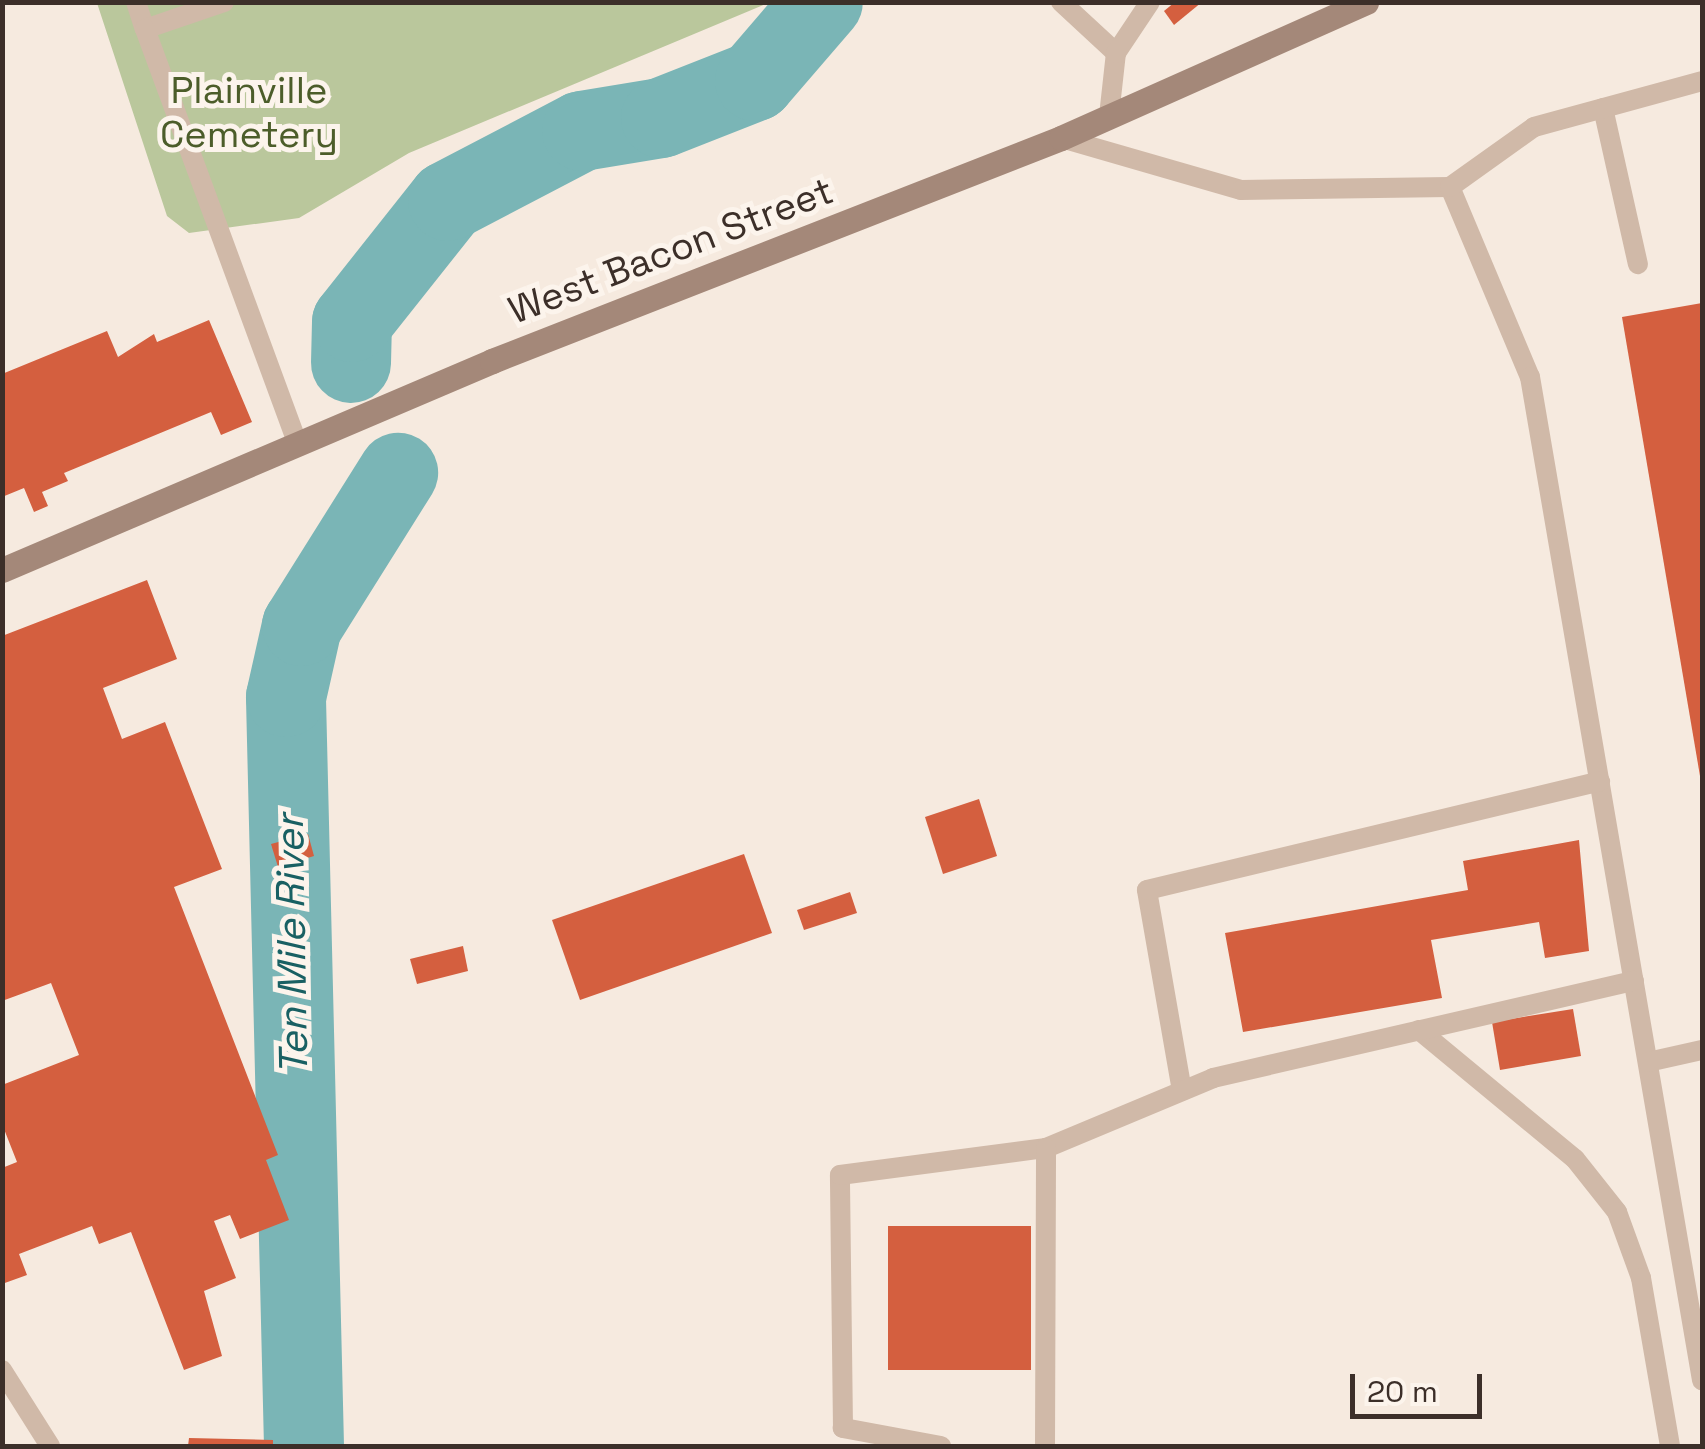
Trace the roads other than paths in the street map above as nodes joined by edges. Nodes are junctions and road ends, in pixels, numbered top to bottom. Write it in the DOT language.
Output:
graph roads {
  1 [pos="136,2"];
  2 [pos="224,2"];
  3 [pos="1061,2"];
  4 [pos="1150,2"];
  5 [pos="1365,3"];
  6 [pos="145,29"];
  7 [pos="1116,52"];
  8 [pos="1702,81"];
  9 [pos="1603,108"];
  10 [pos="1109,116"];
  11 [pos="1061,138"];
  12 [pos="1450,186"];
  13 [pos="1638,264"];
  14 [pos="297,442"];
  15 [pos="2,570"];
  16 [pos="1600,781"];
  17 [pos="1634,981"];
  18 [pos="1419,1030"];
  19 [pos="1702,1050"];
  20 [pos="1648,1062"];
  21 [pos="1182,1091"];
  22 [pos="1046,1148"];
  23 [pos="2,1370"];
  24 [pos="1702,1380"];
  25 [pos="50,1446"];
  26 [pos="942,1446"];
  27 [pos="1045,1446"];
  28 [pos="1670,1446"];
  1 -- 6 [label="lane"];
  2 -- 6 [label="lane"];
  3 -- 7 [label="lane"];
  4 -- 7 [label="lane"];
  5 -- 10 [label="street, West Bacon Street"];
  6 -- 14 [label="lane"];
  7 -- 10 [label="lane"];
  8 -- 9 [label="lane"];
  9 -- 12 [label="lane"];
  9 -- 13 [label="lane"];
  10 -- 11 [label="street, West Bacon Street"];
  11 -- 12 [label="lane"];
  11 -- 14 [label="street, West Bacon Street"];
  12 -- 16 [label="lane"];
  14 -- 15 [label="street, West Bacon Street"];
  16 -- 17 [label="lane"];
  16 -- 21 [label="lane"];
  17 -- 18 [label="lane"];
  17 -- 20 [label="lane"];
  18 -- 21 [label="lane"];
  18 -- 28 [label="lane"];
  19 -- 20 [label="lane"];
  20 -- 24 [label="lane"];
  21 -- 22 [label="lane"];
  22 -- 26 [label="lane"];
  22 -- 27 [label="lane"];
  23 -- 25 [label="lane"];
}
